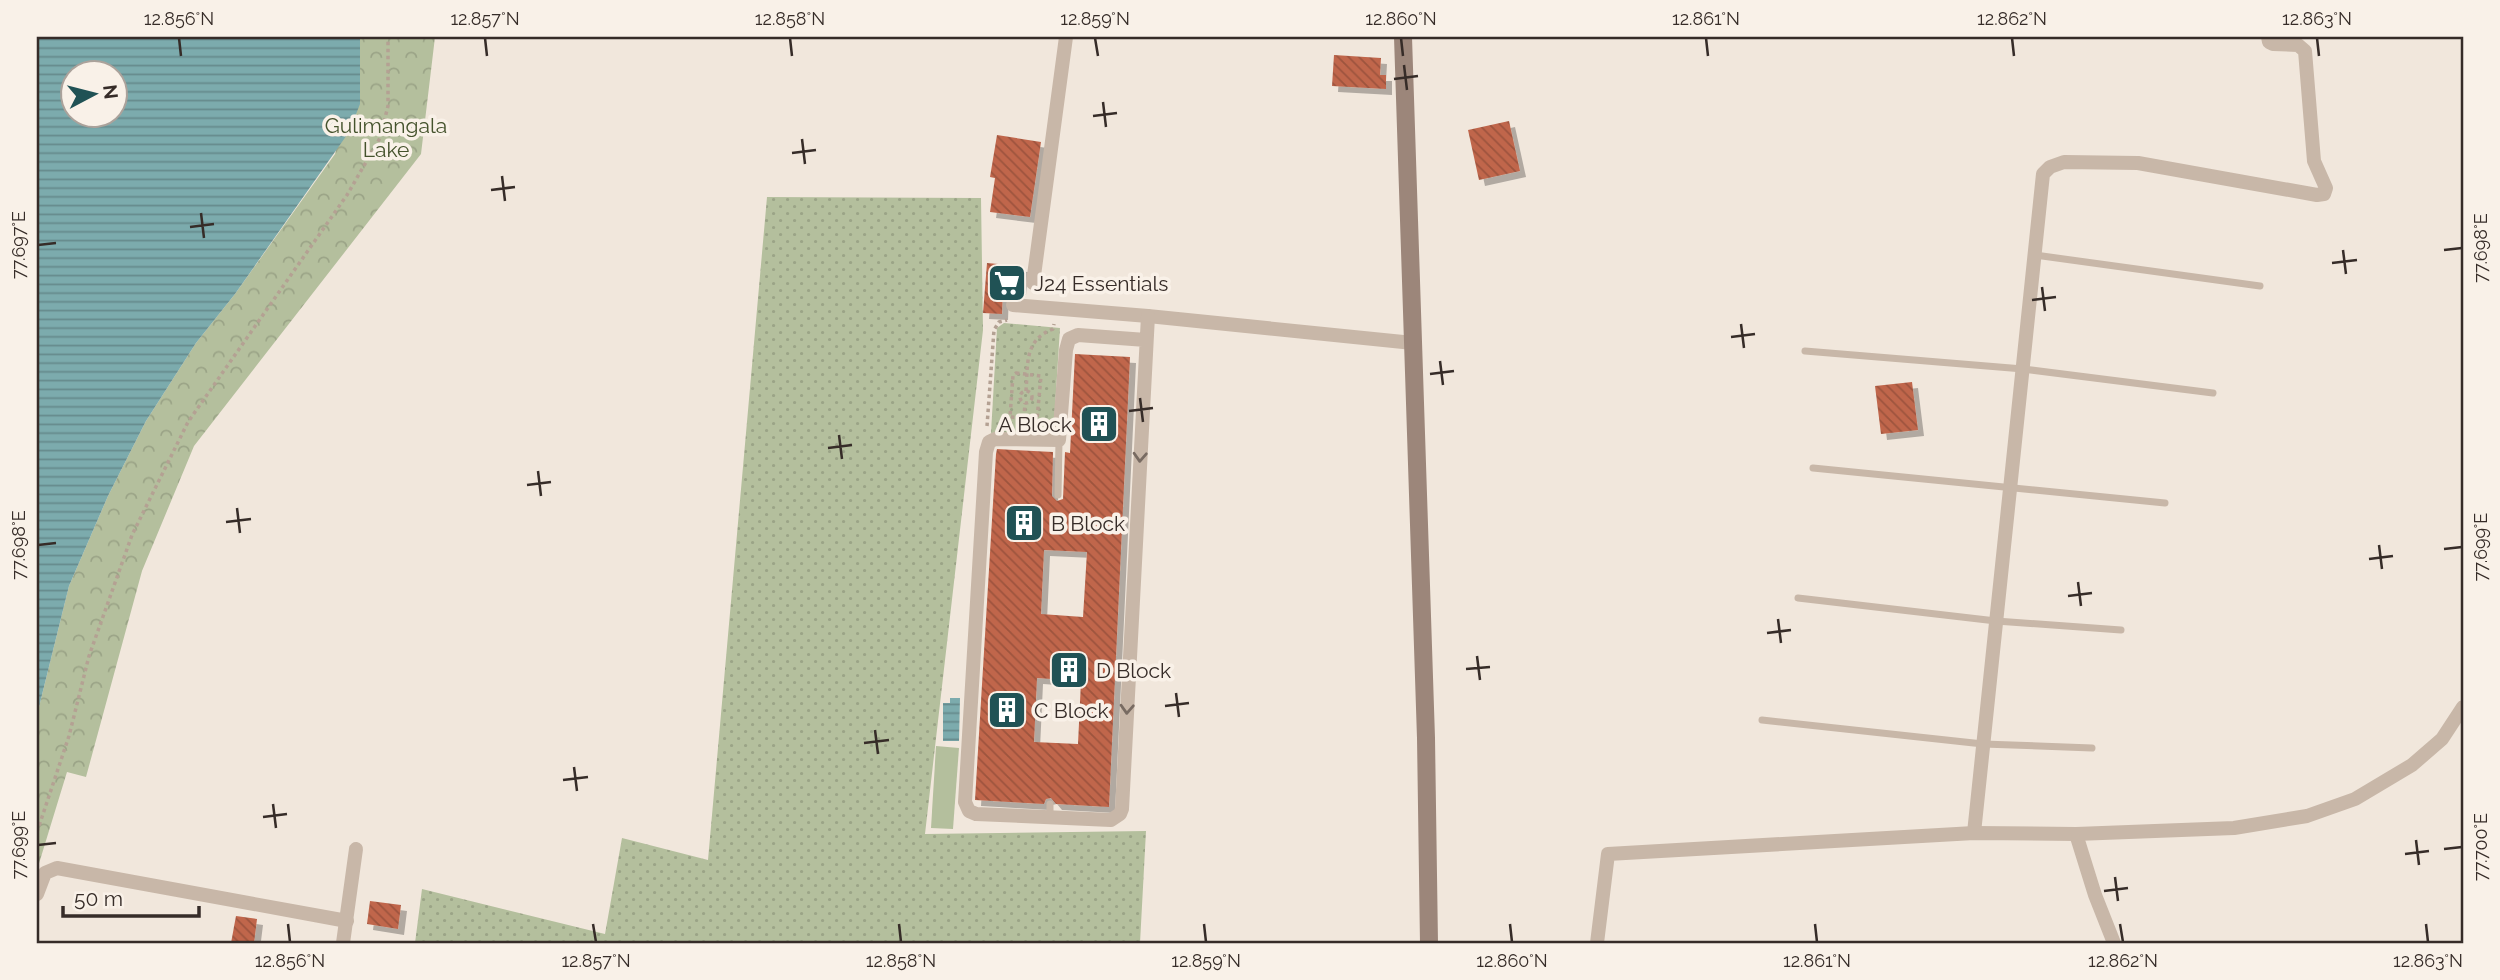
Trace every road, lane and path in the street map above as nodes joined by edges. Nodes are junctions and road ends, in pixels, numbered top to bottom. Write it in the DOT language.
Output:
graph roads {
  1 [pos="388,37"];
  2 [pos="1066,37"];
  3 [pos="1404,37"];
  4 [pos="2268,37"];
  5 [pos="2035,254"];
  6 [pos="1033,283"];
  7 [pos="2260,286"];
  8 [pos="1013,305"];
  9 [pos="1123,314"];
  10 [pos="1149,316"];
  11 [pos="1016,321"];
  12 [pos="1078,335"];
  13 [pos="1122,338"];
  14 [pos="1146,340"];
  15 [pos="1413,343"];
  16 [pos="1804,351"];
  17 [pos="2023,369"];
  18 [pos="1027,374"];
  19 [pos="1026,391"];
  20 [pos="2213,393"];
  21 [pos="1025,403"];
  22 [pos="1024,419"];
  23 [pos="987,433"];
  24 [pos="1059,440"];
  25 [pos="1813,468"];
  26 [pos="2010,488"];
  27 [pos="1058,495"];
  28 [pos="2165,503"];
  29 [pos="1798,598"];
  30 [pos="1996,621"];
  31 [pos="2121,630"];
  32 [pos="2463,707"];
  33 [pos="1762,720"];
  34 [pos="1983,744"];
  35 [pos="2092,748"];
  36 [pos="37,832"];
  37 [pos="1974,833"];
  38 [pos="2076,834"];
  39 [pos="356,849"];
  40 [pos="37,894"];
  41 [pos="347,921"];
  42 [pos="344,943"];
  43 [pos="1429,943"];
  44 [pos="1598,943"];
  45 [pos="2113,943"];
  1 -- 36 [label="path"];
  2 -- 6 [label="street"];
  3 -- 15 [label="street"];
  4 -- 5 [label="street"];
  5 -- 7 [label="lane"];
  5 -- 17 [label="street"];
  8 -- 9 [label="street"];
  9 -- 10 [label="street"];
  9 -- 13 [label="street"];
  10 -- 14 [label="street"];
  10 -- 15 [label="street"];
  11 -- 23 [label="path"];
  12 -- 13 [label="street"];
  12 -- 18 [label="path"];
  12 -- 24 [label="street"];
  13 -- 14 [label="street"];
  14 -- 24 [label="street, one-way"];
  15 -- 43 [label="street"];
  16 -- 17 [label="lane"];
  17 -- 20 [label="lane"];
  17 -- 26 [label="street"];
  18 -- 19 [label="path"];
  18 -- 22 [label="path"];
  18 -- 22 [label="path"];
  19 -- 21 [label="path"];
  19 -- 21 [label="path"];
  21 -- 22 [label="path"];
  24 -- 27 [label="lane"];
  25 -- 26 [label="lane"];
  26 -- 28 [label="lane"];
  26 -- 30 [label="street"];
  29 -- 30 [label="lane"];
  30 -- 31 [label="lane"];
  30 -- 34 [label="street"];
  32 -- 38 [label="street"];
  33 -- 34 [label="lane"];
  34 -- 35 [label="lane"];
  34 -- 37 [label="street"];
  37 -- 38 [label="street"];
  37 -- 44 [label="street"];
  38 -- 45 [label="street"];
  39 -- 41 [label="street"];
  40 -- 41 [label="street"];
  41 -- 42 [label="street"];
}
